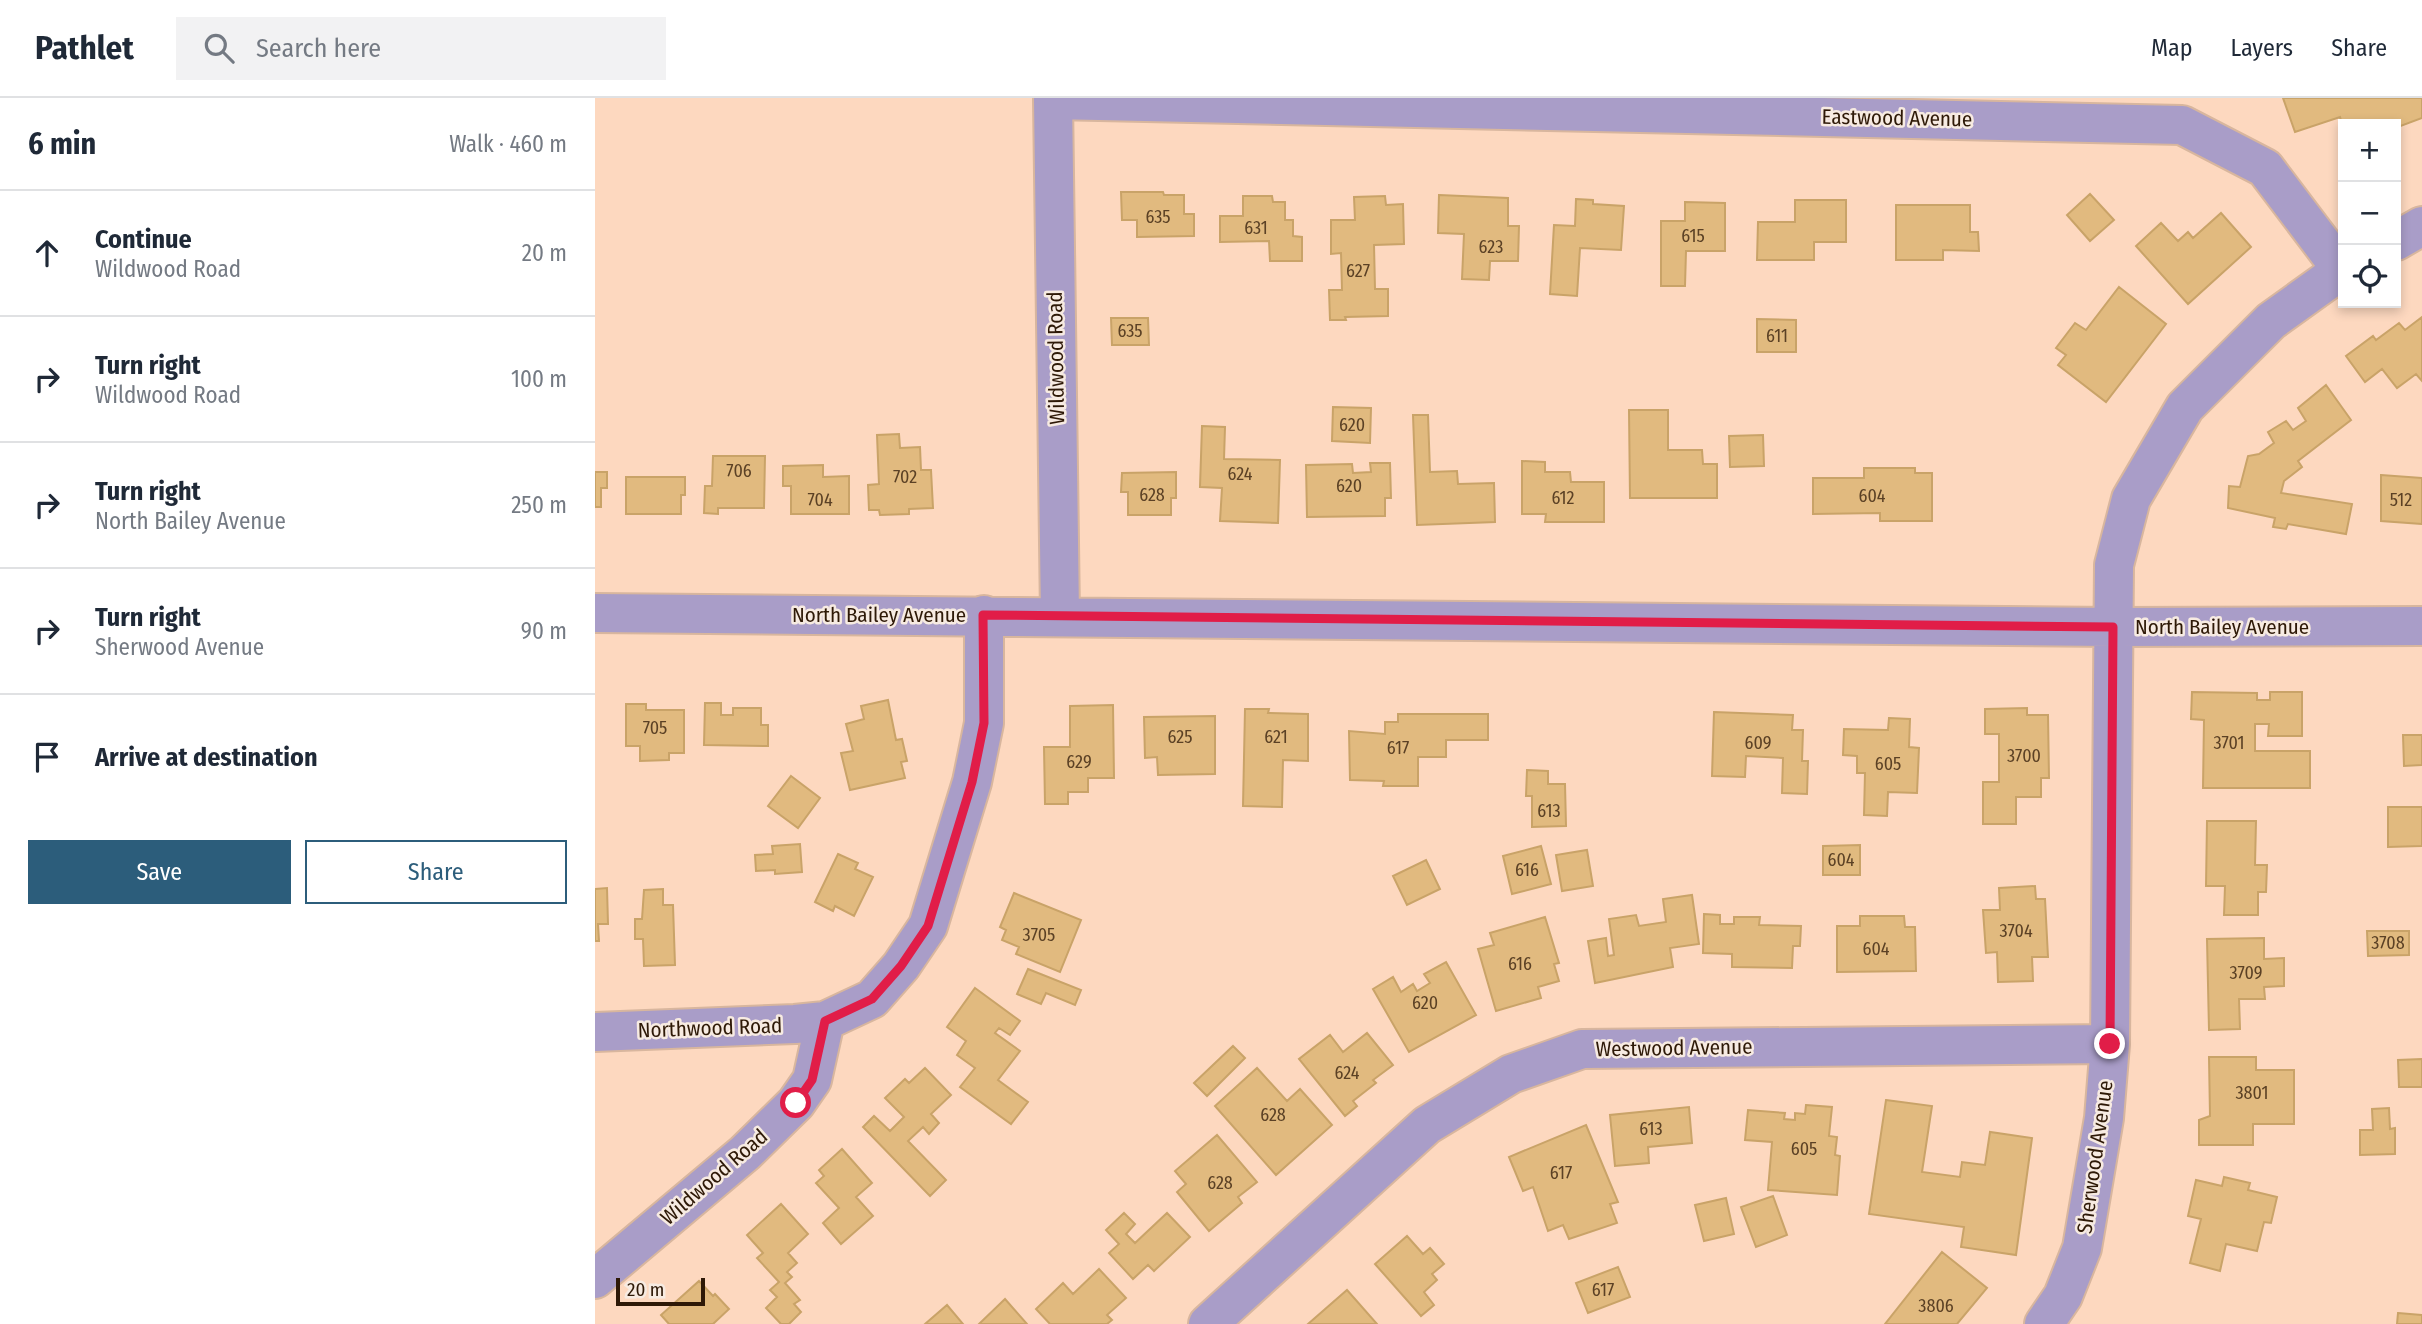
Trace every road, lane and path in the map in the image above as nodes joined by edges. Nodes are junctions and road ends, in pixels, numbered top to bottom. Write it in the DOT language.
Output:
graph roads {
  1 [pos="1053,100"];
  2 [pos="2422,226"];
  3 [pos="2401,238"];
  4 [pos="2338,265"];
  5 [pos="2338,273"];
  6 [pos="595,613"];
  7 [pos="983,615"];
  8 [pos="1060,616"];
  9 [pos="2422,626"];
  10 [pos="2113,627"];
  11 [pos="825,1021"];
  12 [pos="595,1032"];
  13 [pos="2110,1044"];
  14 [pos="595,1279"];
  15 [pos="1208,1324"];
  16 [pos="2043,1324"];
  1 -- 4 [label="street, Eastwood Avenue"];
  1 -- 8 [label="street, Wildwood Road"];
  2 -- 3 [label="street"];
  5 -- 10 [label="street, Sherwood Avenue"];
  6 -- 7 [label="street, North Bailey Avenue"];
  7 -- 8 [label="street, North Bailey Avenue"];
  7 -- 11 [label="street"];
  8 -- 10 [label="street, North Bailey Avenue"];
  9 -- 10 [label="street, North Bailey Avenue"];
  10 -- 13 [label="street, Sherwood Avenue"];
  11 -- 12 [label="street, Northwood Road"];
  11 -- 14 [label="street, Wildwood Road"];
  13 -- 15 [label="street, Westwood Avenue"];
  13 -- 16 [label="street, Sherwood Avenue"];
}
